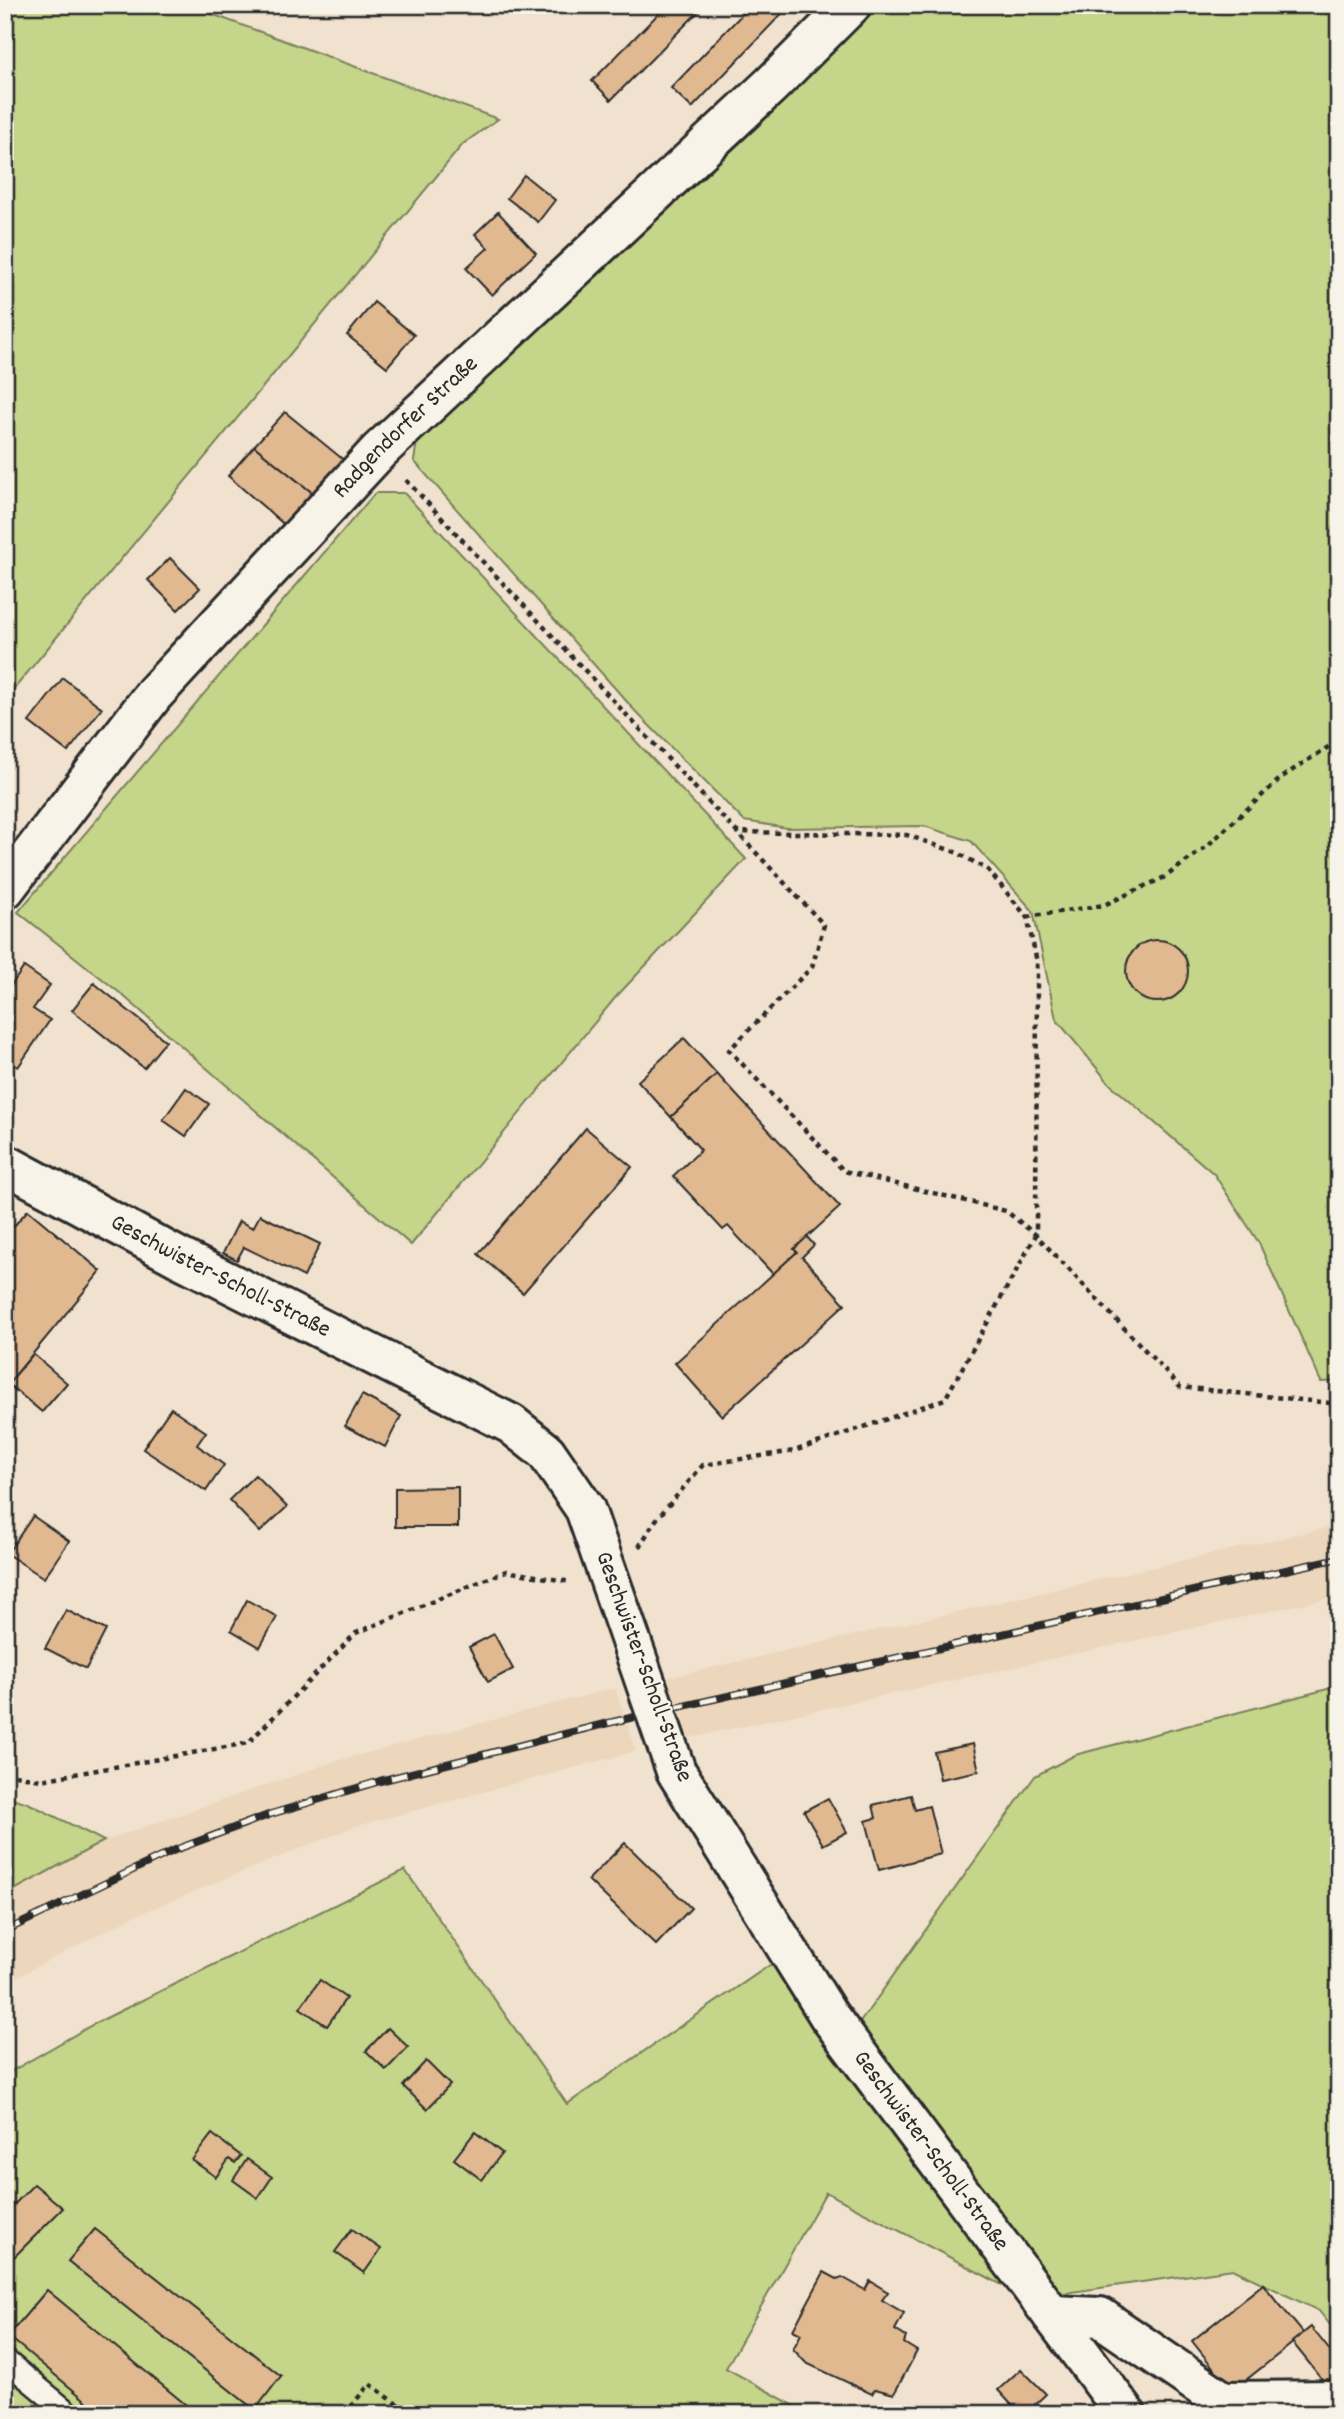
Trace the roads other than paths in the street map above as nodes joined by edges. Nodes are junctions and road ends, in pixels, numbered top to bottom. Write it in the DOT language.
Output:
graph roads {
  1 [pos="851,5"];
  2 [pos="5,889"];
  3 [pos="5,1164"];
  4 [pos="1052,2315"];
  5 [pos="5,2360"];
  6 [pos="1339,2400"];
  7 [pos="70,2414"];
  8 [pos="1126,2414"];
  1 -- 2 [label="street, Radgendorfer Straße"];
  3 -- 4 [label="street, Geschwister-Scholl-Straße, bridge"];
  4 -- 6 [label="street"];
  4 -- 8 [label="street, Geschwister-Scholl-Straße"];
  5 -- 7 [label="lane"];
}
